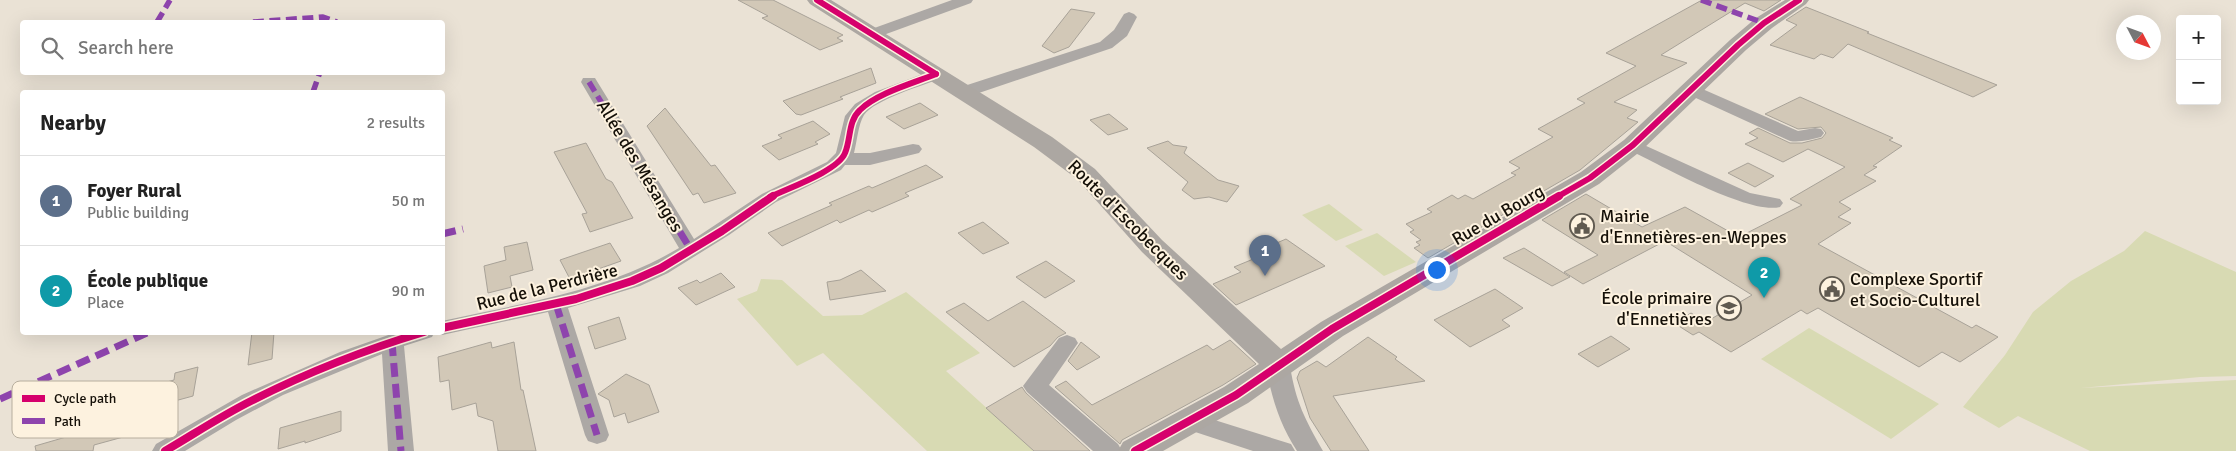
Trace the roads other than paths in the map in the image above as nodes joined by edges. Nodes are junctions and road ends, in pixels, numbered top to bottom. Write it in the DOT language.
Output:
graph roads {
  1 [pos="817,0"];
  2 [pos="966,0"];
  3 [pos="1799,0"];
  4 [pos="1129,16"];
  5 [pos="872,34"];
  6 [pos="936,74"];
  7 [pos="589,82"];
  8 [pos="1691,90"];
  9 [pos="964,92"];
  10 [pos="1815,133"];
  11 [pos="1633,145"];
  12 [pos="913,149"];
  13 [pos="842,159"];
  14 [pos="1773,203"];
  15 [pos="691,250"];
  16 [pos="556,304"];
  17 [pos="445,327"];
  18 [pos="414,335"];
  19 [pos="392,342"];
  20 [pos="1067,343"];
  21 [pos="1278,366"];
  22 [pos="1188,421"];
  23 [pos="597,435"];
  24 [pos="165,451"];
  25 [pos="401,451"];
  26 [pos="1109,451"];
  27 [pos="1135,451"];
  28 [pos="1282,451"];
  29 [pos="1310,451"];
  1 -- 5 [label="street, Route d'Escobecques"];
  2 -- 5 [label="street"];
  3 -- 8 [label="street, Rue du Bourg"];
  4 -- 9 [label="street"];
  5 -- 6 [label="street, Route d'Escobecques"];
  6 -- 9 [label="street, Route d'Escobecques"];
  6 -- 13 [label="street"];
  7 -- 15 [label="street, Allée des Mésanges"];
  8 -- 10 [label="street"];
  8 -- 11 [label="street, Rue du Bourg"];
  9 -- 21 [label="street, Route d'Escobecques"];
  11 -- 14 [label="street"];
  11 -- 21 [label="street, Rue du Bourg"];
  12 -- 13 [label="street"];
  13 -- 15 [label="street, Rue de la Perdrière"];
  15 -- 16 [label="street, Rue de la Perdrière"];
  16 -- 17 [label="street, Rue de la Perdrière"];
  16 -- 23 [label="street"];
  18 -- 19 [label="street"];
  19 -- 24 [label="street"];
  19 -- 25 [label="street"];
  20 -- 26 [label="street"];
  21 -- 22 [label="street, Rue du Bourg"];
  21 -- 29 [label="street"];
  22 -- 27 [label="street, Rue du Bourg"];
  22 -- 28 [label="street"];
}
